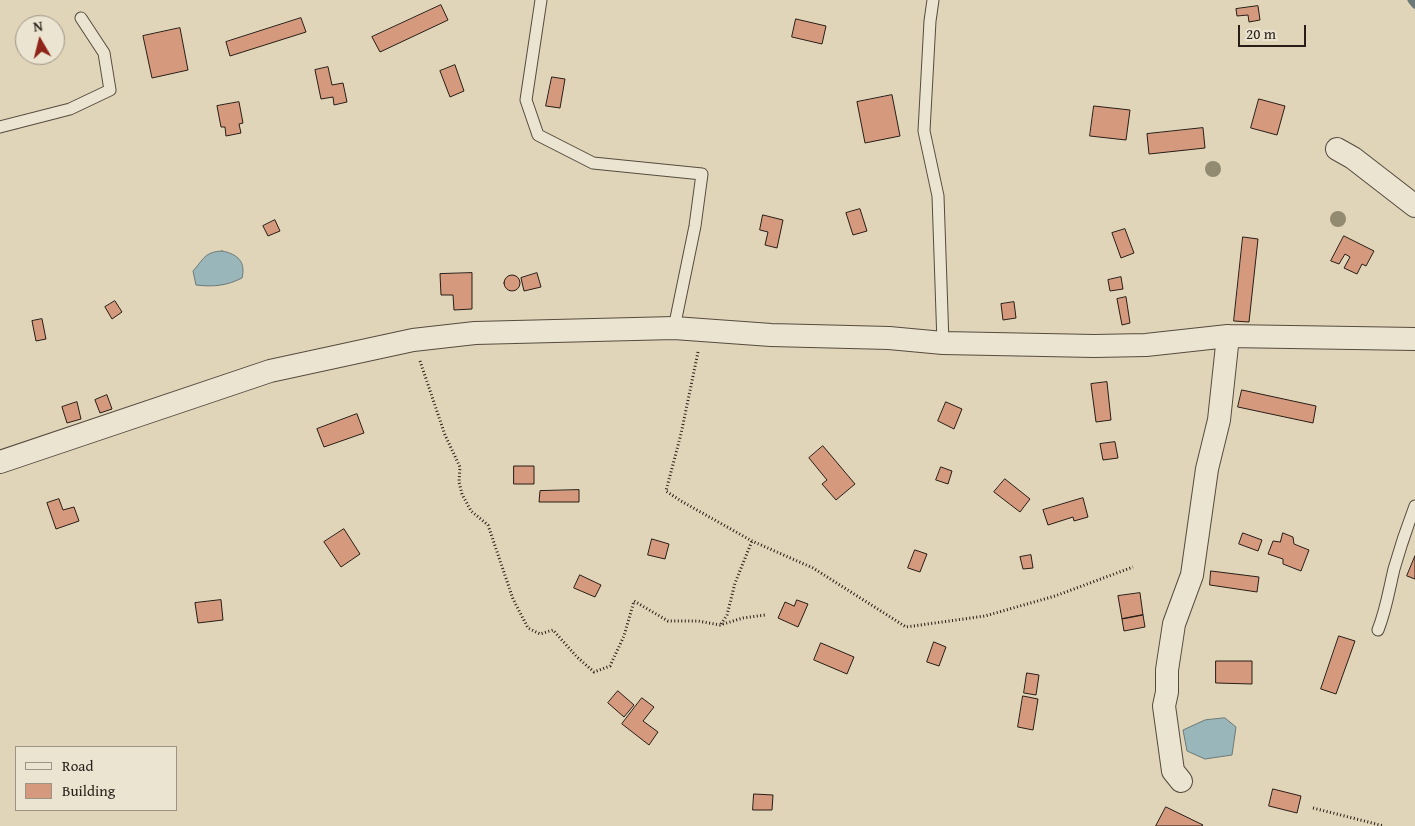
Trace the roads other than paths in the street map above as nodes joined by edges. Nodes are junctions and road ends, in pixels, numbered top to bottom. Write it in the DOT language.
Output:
graph roads {
  1 [pos="541,0"];
  2 [pos="933,0"];
  3 [pos="82,18"];
  4 [pos="0,128"];
  5 [pos="1337,149"];
  6 [pos="1415,206"];
  7 [pos="674,328"];
  8 [pos="1228,336"];
  9 [pos="1415,339"];
  10 [pos="943,343"];
  11 [pos="0,462"];
  12 [pos="1415,506"];
  13 [pos="1378,630"];
  14 [pos="1181,781"];
  1 -- 7 [label="lane"];
  2 -- 10 [label="lane"];
  3 -- 4 [label="lane"];
  5 -- 6 [label="street"];
  7 -- 10 [label="street"];
  7 -- 11 [label="street"];
  8 -- 9 [label="street"];
  8 -- 10 [label="street"];
  8 -- 14 [label="street"];
  12 -- 13 [label="lane"];
}
